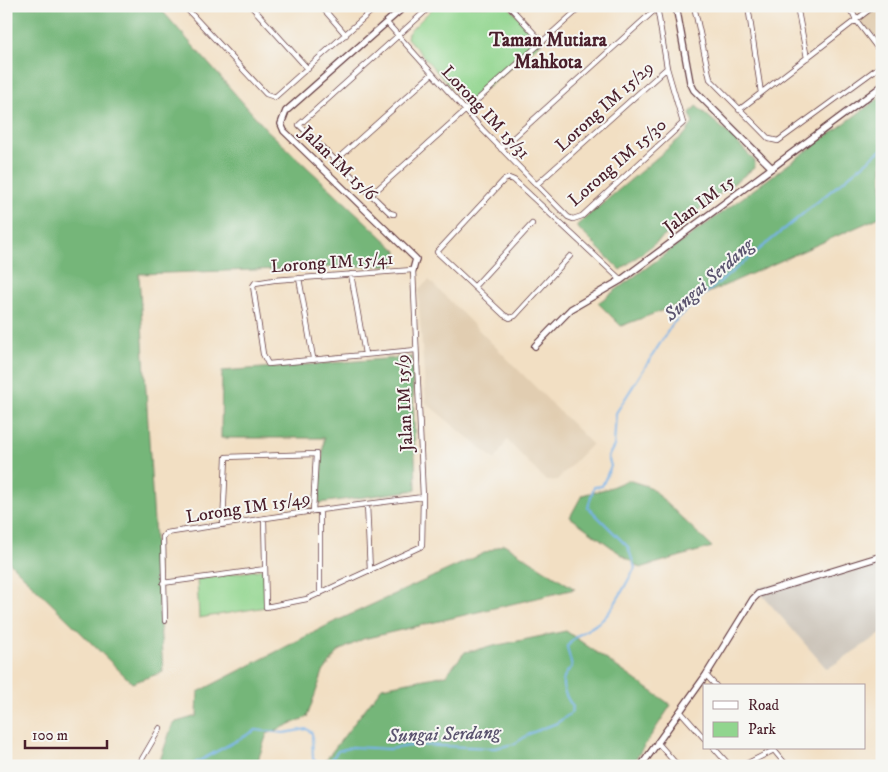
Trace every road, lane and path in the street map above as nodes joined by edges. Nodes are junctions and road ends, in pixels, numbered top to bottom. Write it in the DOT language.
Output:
graph roads {
  1 [pos="184,6"];
  2 [pos="251,6"];
  3 [pos="321,6"];
  4 [pos="377,6"];
  5 [pos="405,6"];
  6 [pos="431,6"];
  7 [pos="508,6"];
  8 [pos="582,6"];
  9 [pos="659,6"];
  10 [pos="676,6"];
  11 [pos="694,6"];
  12 [pos="748,6"];
  13 [pos="797,6"];
  14 [pos="858,6"];
  15 [pos="874,6"];
  16 [pos="850,9"];
  17 [pos="856,20"];
  18 [pos="387,22"];
  19 [pos="346,35"];
  20 [pos="399,36"];
  21 [pos="542,42"];
  22 [pos="882,54"];
  23 [pos="807,58"];
  24 [pos="882,65"];
  25 [pos="667,68"];
  26 [pos="308,69"];
  27 [pos="432,74"];
  28 [pos="882,86"];
  29 [pos="761,93"];
  30 [pos="739,110"];
  31 [pos="465,111"];
  32 [pos="501,149"];
  33 [pos="334,162"];
  34 [pos="772,168"];
  35 [pos="536,185"];
  36 [pos="371,195"];
  37 [pos="394,214"];
  38 [pos="568,217"];
  39 [pos="532,224"];
  40 [pos="570,256"];
  41 [pos="416,259"];
  42 [pos="413,270"];
  43 [pos="352,274"];
  44 [pos="299,278"];
  45 [pos="621,280"];
  46 [pos="474,287"];
  47 [pos="535,346"];
  48 [pos="416,350"];
  49 [pos="364,354"];
  50 [pos="313,358"];
  51 [pos="423,497"];
  52 [pos="367,504"];
  53 [pos="320,510"];
  54 [pos="313,511"];
  55 [pos="264,519"];
  56 [pos="224,525"];
  57 [pos="882,556"];
  58 [pos="265,570"];
  59 [pos="370,571"];
  60 [pos="163,583"];
  61 [pos="320,594"];
  62 [pos="165,621"];
  63 [pos="706,675"];
  64 [pos="714,684"];
  65 [pos="680,711"];
  66 [pos="160,728"];
  67 [pos="703,737"];
  68 [pos="657,742"];
  69 [pos="716,750"];
  70 [pos="771,750"];
  71 [pos="774,750"];
  72 [pos="138,766"];
  73 [pos="641,766"];
  74 [pos="678,766"];
  75 [pos="730,766"];
  76 [pos="742,766"];
  77 [pos="787,766"];
  1 -- 26 [label="street"];
  2 -- 26 [label="street"];
  3 -- 19 [label="street"];
  4 -- 19 [label="street"];
  5 -- 18 [label="street, Jalan IM 15/6"];
  6 -- 20 [label="street"];
  7 -- 21 [label="street"];
  8 -- 21 [label="street"];
  9 -- 25 [label="street, Lorong IM 15/30"];
  9 -- 32 [label="street"];
  10 -- 34 [label="street"];
  11 -- 30 [label="street"];
  12 -- 29 [label="street"];
  13 -- 23 [label="street"];
  14 -- 16 [label="street"];
  15 -- 17 [label="street"];
  16 -- 17 [label="street"];
  17 -- 22 [label="street"];
  17 -- 23 [label="street"];
  18 -- 20 [label="street, Lorong IM 15/31"];
  18 -- 41 [label="street, Jalan IM 15/6"];
  19 -- 26 [label="street"];
  20 -- 27 [label="street, Lorong IM 15/31"];
  20 -- 33 [label="street"];
  21 -- 31 [label="street"];
  23 -- 29 [label="street"];
  24 -- 30 [label="street"];
  25 -- 35 [label="street, Lorong IM 15/29"];
  25 -- 38 [label="street, Lorong IM 15/30"];
  27 -- 31 [label="street, Lorong IM 15/31"];
  27 -- 33 [label="street"];
  28 -- 34 [label="street, Jalan IM 15"];
  29 -- 30 [label="street"];
  31 -- 32 [label="street, Lorong IM 15/31"];
  31 -- 36 [label="street"];
  32 -- 35 [label="street, Lorong IM 15/31"];
  33 -- 36 [label="street"];
  34 -- 45 [label="street, Jalan IM 15"];
  35 -- 38 [label="street, Lorong IM 15/31"];
  36 -- 37 [label="street"];
  39 -- 46 [label="street"];
  40 -- 46 [label="street"];
  41 -- 42 [label="street, Jalan IM 15/9"];
  42 -- 43 [label="street, Lorong IM 15/41"];
  42 -- 48 [label="street, Jalan IM 15/9"];
  43 -- 44 [label="street, Lorong IM 15/41"];
  43 -- 49 [label="street"];
  44 -- 50 [label="street"];
  44 -- 50 [label="street, Lorong IM 15/41"];
  45 -- 46 [label="street"];
  45 -- 47 [label="street, Jalan IM 15"];
  48 -- 49 [label="street"];
  48 -- 51 [label="street, Jalan IM 15/9"];
  49 -- 50 [label="street"];
  51 -- 52 [label="street, Lorong IM 15/49"];
  51 -- 59 [label="street, Jalan IM 15/9"];
  52 -- 53 [label="street, Lorong IM 15/49"];
  52 -- 59 [label="street"];
  53 -- 54 [label="street, Lorong IM 15/49"];
  53 -- 61 [label="street"];
  54 -- 55 [label="street, Lorong IM 15/49"];
  54 -- 56 [label="street"];
  55 -- 56 [label="street, Lorong IM 15/49"];
  55 -- 58 [label="street"];
  56 -- 60 [label="street, Lorong IM 15/49"];
  57 -- 63 [label="street"];
  58 -- 60 [label="street"];
  58 -- 61 [label="street"];
  59 -- 61 [label="street"];
  60 -- 62 [label="street, Lorong IM 15/49"];
  63 -- 64 [label="street"];
  63 -- 65 [label="street"];
  65 -- 67 [label="street"];
  65 -- 68 [label="street"];
  66 -- 72 [label="street"];
  68 -- 73 [label="street"];
  68 -- 74 [label="street"];
  69 -- 75 [label="street"];
  70 -- 76 [label="street"];
  71 -- 77 [label="street"];
}
